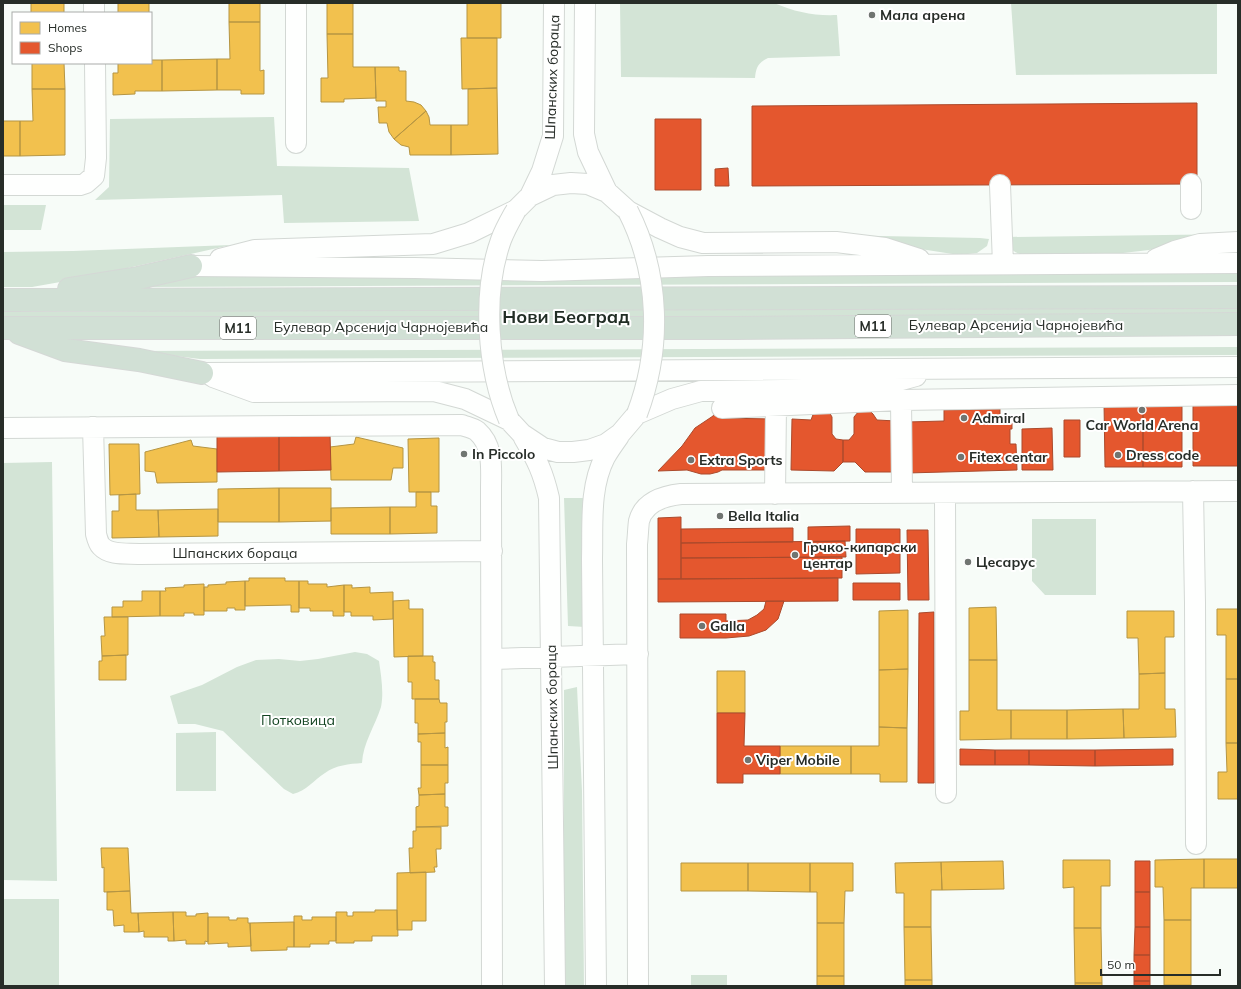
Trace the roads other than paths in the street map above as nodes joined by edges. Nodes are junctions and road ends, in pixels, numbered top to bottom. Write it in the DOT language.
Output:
graph roads {
  1 [pos="296,3"];
  2 [pos="554,3"];
  3 [pos="584,3"];
  4 [pos="95,64"];
  5 [pos="296,143"];
  6 [pos="1191,184"];
  7 [pos="3,185"];
  8 [pos="1000,185"];
  9 [pos="606,192"];
  10 [pos="530,196"];
  11 [pos="1191,208"];
  12 [pos="516,210"];
  13 [pos="628,211"];
  14 [pos="1238,242"];
  15 [pos="1238,263"];
  16 [pos="934,264"];
  17 [pos="1003,264"];
  18 [pos="1145,264"];
  19 [pos="191,266"];
  20 [pos="1238,297"];
  21 [pos="3,300"];
  22 [pos="1238,324"];
  23 [pos="5,328"];
  24 [pos="1154,367"];
  25 [pos="1238,367"];
  26 [pos="1064,368"];
  27 [pos="943,369"];
  28 [pos="202,373"];
  29 [pos="1238,386"];
  30 [pos="1238,395"];
  31 [pos="1063,398"];
  32 [pos="901,400"];
  33 [pos="776,406"];
  34 [pos="722,408"];
  35 [pos="637,414"];
  36 [pos="94,427"];
  37 [pos="515,427"];
  38 [pos="3,428"];
  39 [pos="620,434"];
  40 [pos="1193,491"];
  41 [pos="1238,491"];
  42 [pos="902,493"];
  43 [pos="945,493"];
  44 [pos="775,494"];
  45 [pos="492,551"];
  46 [pos="638,654"];
  47 [pos="593,656"];
  48 [pos="552,657"];
  49 [pos="492,659"];
  50 [pos="946,793"];
  51 [pos="1196,844"];
  52 [pos="492,986"];
  53 [pos="555,986"];
  54 [pos="596,986"];
  55 [pos="638,986"];
  1 -- 5 [label="street"];
  2 -- 10 [label="street, Шпанских бораца"];
  3 -- 9 [label="street"];
  4 -- 7 [label="street"];
  6 -- 11 [label="street"];
  8 -- 17 [label="street"];
  9 -- 10 [label="street"];
  9 -- 13 [label="street"];
  10 -- 12 [label="street"];
  12 -- 19 [label="street"];
  12 -- 37 [label="street, Шпанских бораца, bridge"];
  13 -- 16 [label="street"];
  13 -- 35 [label="street, bridge"];
  14 -- 18 [label="street"];
  15 -- 18 [label="street"];
  16 -- 17 [label="street"];
  16 -- 19 [label="street"];
  17 -- 18 [label="street"];
  19 -- 21 [label="highway"];
  20 -- 21 [label="highway, Булевар Арсенија Чарнојевића / M11"];
  22 -- 23 [label="highway, Булевар Арсенија Чарнојевића / M11"];
  23 -- 28 [label="highway"];
  24 -- 25 [label="street"];
  24 -- 26 [label="street"];
  24 -- 29 [label="street"];
  26 -- 27 [label="street"];
  26 -- 31 [label="street"];
  27 -- 28 [label="street"];
  27 -- 35 [label="street"];
  28 -- 37 [label="street"];
  30 -- 31 [label="street"];
  31 -- 32 [label="street"];
  32 -- 33 [label="street"];
  32 -- 42 [label="street"];
  33 -- 34 [label="street"];
  33 -- 44 [label="street"];
  35 -- 39 [label="street"];
  36 -- 38 [label="street"];
  36 -- 45 [label="street"];
  36 -- 45 [label="street, Шпанских бораца"];
  37 -- 39 [label="street"];
  37 -- 48 [label="street, Шпанских бораца"];
  39 -- 47 [label="street"];
  40 -- 41 [label="street"];
  40 -- 43 [label="street"];
  40 -- 51 [label="street"];
  42 -- 43 [label="street"];
  42 -- 44 [label="street"];
  43 -- 50 [label="street"];
  44 -- 46 [label="street"];
  45 -- 49 [label="street"];
  46 -- 47 [label="street"];
  46 -- 55 [label="street"];
  47 -- 48 [label="street"];
  47 -- 54 [label="street"];
  48 -- 49 [label="street"];
  48 -- 53 [label="street, Шпанских бораца"];
  49 -- 52 [label="street"];
}
